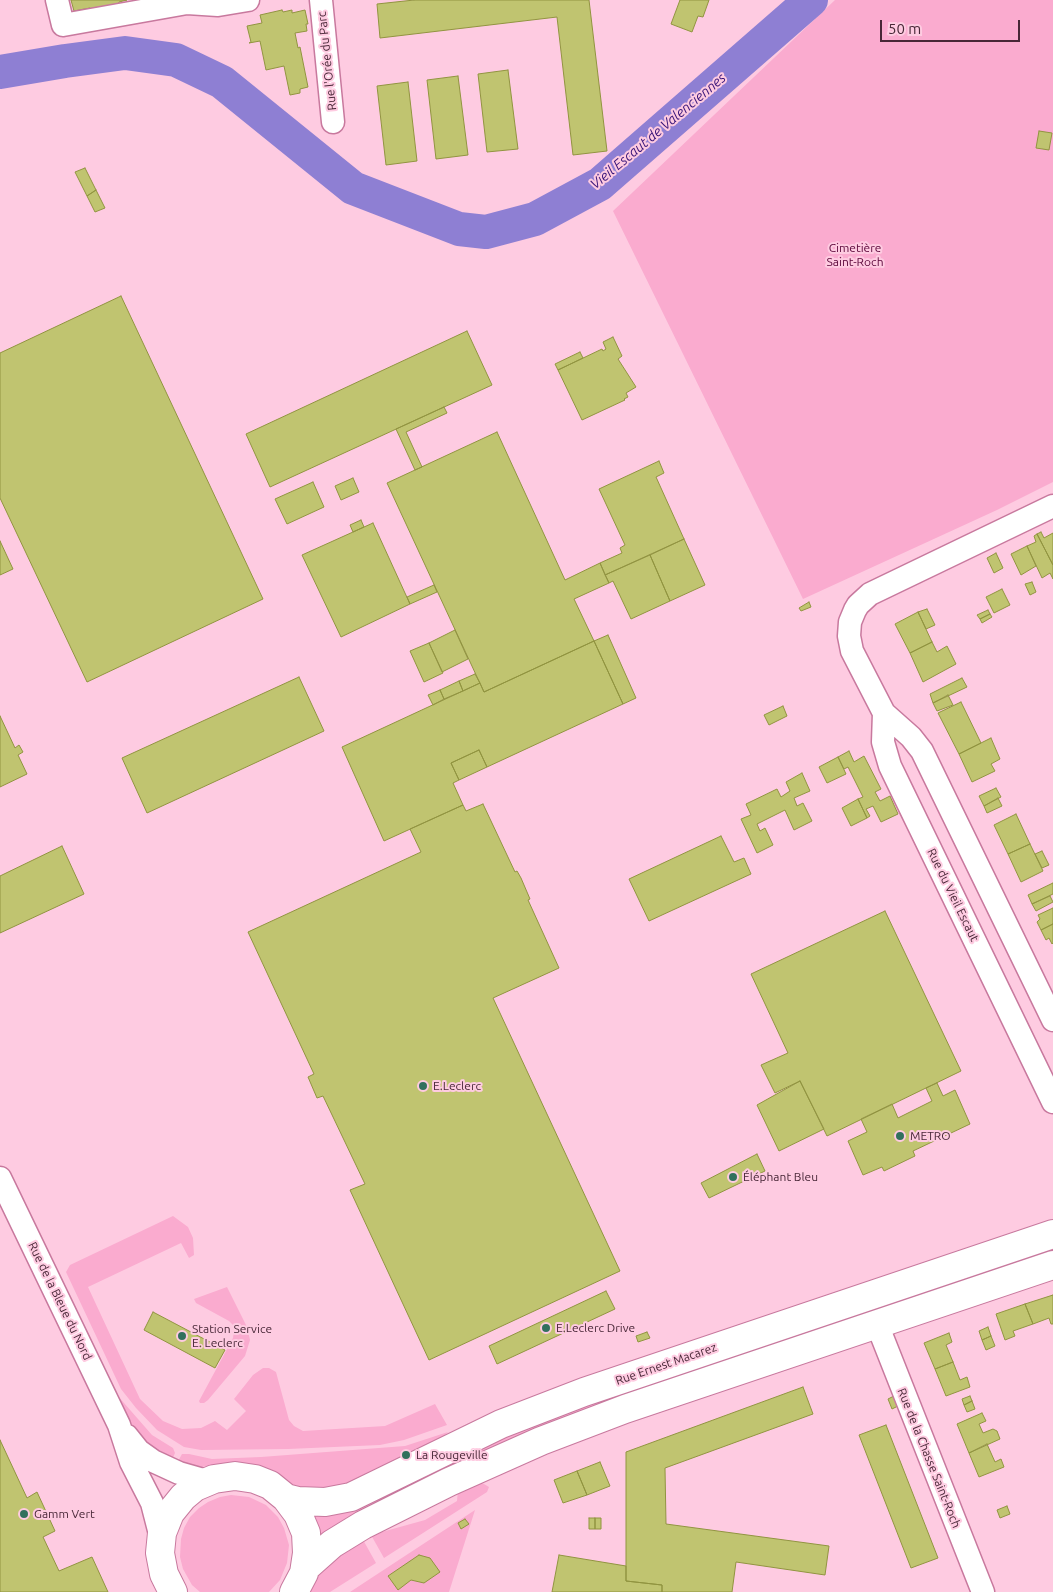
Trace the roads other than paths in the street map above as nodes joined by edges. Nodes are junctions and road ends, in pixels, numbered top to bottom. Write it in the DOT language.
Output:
graph roads {
  1 [pos="57,0"];
  2 [pos="248,0"];
  3 [pos="321,0"];
  4 [pos="333,122"];
  5 [pos="1053,506"];
  6 [pos="884,713"];
  7 [pos="1053,1020"];
  8 [pos="1046,1069"];
  9 [pos="1053,1102"];
  10 [pos="0,1178"];
  11 [pos="1053,1234"];
  12 [pos="1053,1264"];
  13 [pos="877,1324"];
  14 [pos="119,1425"];
  15 [pos="207,1481"];
  16 [pos="286,1498"];
  17 [pos="161,1538"];
  18 [pos="300,1580"];
  19 [pos="167,1586"];
  20 [pos="982,1592"];
  1 -- 2 [label="street"];
  3 -- 4 [label="street, Rue l'Orée du Parc"];
  5 -- 6 [label="street, Rue du Vieil Escaut"];
  6 -- 7 [label="street, Rue du Vieil Escaut"];
  6 -- 8 [label="street, Rue du Vieil Escaut"];
  8 -- 9 [label="street, Rue du Vieil Escaut"];
  10 -- 14 [label="street, Rue de la Bleue du Nord"];
  11 -- 16 [label="main road, Rue Ernest Macarez"];
  12 -- 13 [label="main road, Rue Ernest Macarez"];
  13 -- 18 [label="main road, Rue Ernest Macarez"];
  13 -- 20 [label="street, Rue de la Chasse Saint-Roch"];
  14 -- 15 [label="street, Rue de la Bleue du Nord"];
  14 -- 17 [label="street, Rue de la Bleue du Nord"];
  15 -- 16 [label="main road, Rue Ernest Macarez"];
  15 -- 17 [label="main road, Rue Ernest Macarez"];
  16 -- 18 [label="main road, Rue Ernest Macarez"];
  17 -- 19 [label="main road, Rue Ernest Macarez"];
}
